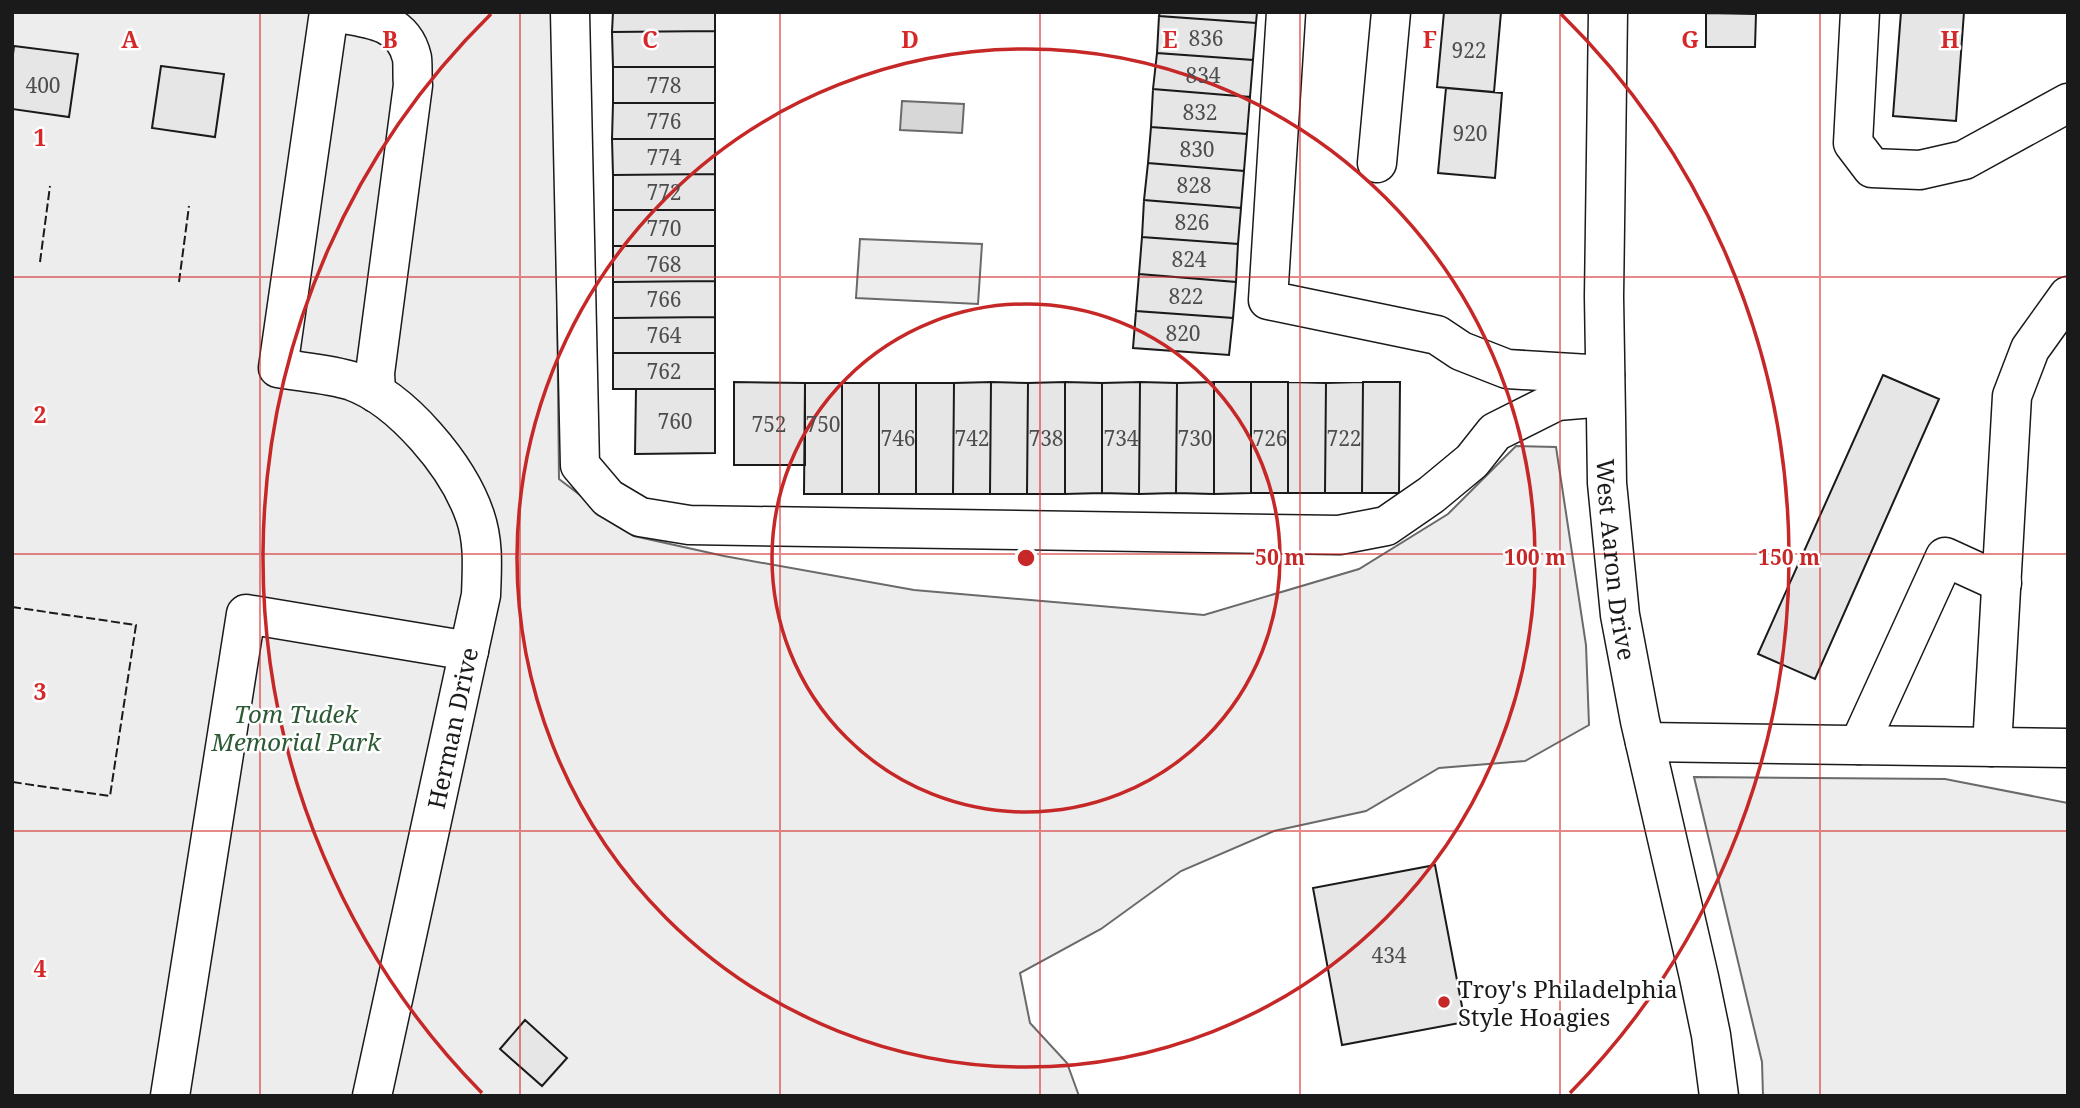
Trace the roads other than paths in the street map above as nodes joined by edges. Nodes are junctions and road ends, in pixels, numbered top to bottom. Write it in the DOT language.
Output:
graph roads {
  1 [pos="330,12"];
  2 [pos="570,12"];
  3 [pos="1286,12"];
  4 [pos="1391,12"];
  5 [pos="1608,12"];
  6 [pos="1860,12"];
  7 [pos="2068,103"];
  8 [pos="1377,163"];
  9 [pos="2068,296"];
  10 [pos="1483,360"];
  11 [pos="1605,386"];
  12 [pos="376,393"];
  13 [pos="1494,432"];
  14 [pos="2002,583"];
  15 [pos="470,651"];
  16 [pos="1644,742"];
  17 [pos="1859,746"];
  18 [pos="1992,747"];
  19 [pos="2068,748"];
  20 [pos="2068,764"];
  21 [pos="170,1096"];
  22 [pos="373,1096"];
  23 [pos="1719,1096"];
  1 -- 12 [label="street"];
  1 -- 12 [label="street, Herman Drive"];
  2 -- 13 [label="street"];
  3 -- 10 [label="street"];
  4 -- 8 [label="street"];
  5 -- 11 [label="street, West Aaron Drive"];
  6 -- 7 [label="street"];
  9 -- 14 [label="street"];
  10 -- 11 [label="street"];
  10 -- 13 [label="street"];
  11 -- 13 [label="street"];
  11 -- 16 [label="street, West Aaron Drive"];
  12 -- 15 [label="street, Herman Drive"];
  14 -- 17 [label="street"];
  14 -- 18 [label="street"];
  15 -- 21 [label="street"];
  15 -- 22 [label="street, Herman Drive"];
  16 -- 17 [label="street"];
  16 -- 23 [label="street, West Aaron Drive"];
  17 -- 18 [label="street"];
  18 -- 19 [label="street"];
  18 -- 20 [label="street"];
}
